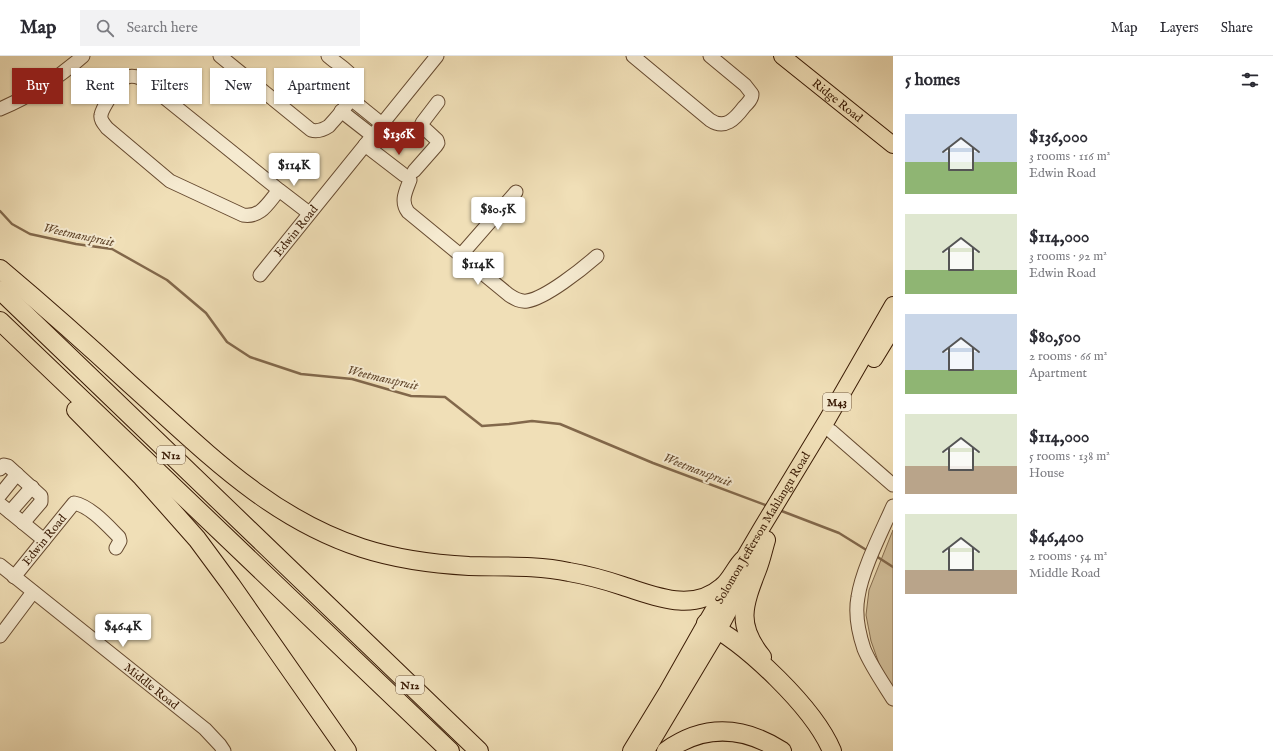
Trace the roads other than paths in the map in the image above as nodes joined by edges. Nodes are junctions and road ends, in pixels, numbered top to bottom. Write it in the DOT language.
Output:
graph roads {
  1 [pos="83,56"];
  2 [pos="220,56"];
  3 [pos="328,56"];
  4 [pos="633,56"];
  5 [pos="710,56"];
  6 [pos="782,56"];
  7 [pos="434,57"];
  8 [pos="343,68"];
  9 [pos="438,102"];
  10 [pos="347,104"];
  11 [pos="357,104"];
  12 [pos="0,109"];
  13 [pos="341,111"];
  14 [pos="382,124"];
  15 [pos="370,140"];
  16 [pos="893,145"];
  17 [pos="409,174"];
  18 [pos="279,190"];
  19 [pos="516,192"];
  20 [pos="309,213"];
  21 [pos="461,255"];
  22 [pos="597,256"];
  23 [pos="0,269"];
  24 [pos="260,275"];
  25 [pos="0,290"];
  26 [pos="893,304"];
  27 [pos="0,321"];
  28 [pos="893,328"];
  29 [pos="0,332"];
  30 [pos="831,431"];
  31 [pos="0,469"];
  32 [pos="17,474"];
  33 [pos="893,485"];
  34 [pos="32,487"];
  35 [pos="0,495"];
  36 [pos="783,501"];
  37 [pos="893,506"];
  38 [pos="5,508"];
  39 [pos="23,523"];
  40 [pos="765,535"];
  41 [pos="44,540"];
  42 [pos="116,548"];
  43 [pos="743,560"];
  44 [pos="0,565"];
  45 [pos="14,577"];
  46 [pos="33,592"];
  47 [pos="712,626"];
  48 [pos="0,636"];
  49 [pos="794,695"];
  50 [pos="893,699"];
  51 [pos="224,751"];
  52 [pos="348,751"];
  53 [pos="450,751"];
  54 [pos="479,751"];
  55 [pos="631,751"];
  56 [pos="646,751"];
  57 [pos="666,751"];
  58 [pos="782,751"];
  59 [pos="832,751"];
  1 -- 12 [label="street"];
  2 -- 13 [label="street"];
  3 -- 8 [label="street"];
  4 -- 5 [label="street"];
  6 -- 16 [label="main road, Ridge Road"];
  7 -- 14 [label="street, Edwin Road"];
  9 -- 17 [label="street"];
  10 -- 13 [label="street"];
  11 -- 14 [label="street"];
  13 -- 15 [label="street"];
  14 -- 15 [label="street, Edwin Road"];
  15 -- 17 [label="street"];
  15 -- 20 [label="street, Edwin Road"];
  17 -- 21 [label="street"];
  18 -- 18 [label="street"];
  18 -- 20 [label="street"];
  19 -- 21 [label="street"];
  20 -- 24 [label="street, Edwin Road"];
  21 -- 22 [label="street"];
  23 -- 43 [label="highway"];
  25 -- 54 [label="highway, N12"];
  26 -- 36 [label="main road, Solomon Jefferson Mahlangu Road / M43"];
  27 -- 53 [label="highway, N12"];
  28 -- 30 [label="main road, Solomon Jefferson Mahlangu Road / M43"];
  29 -- 52 [label="highway"];
  30 -- 33 [label="street"];
  30 -- 36 [label="main road, Solomon Jefferson Mahlangu Road / M43"];
  31 -- 32 [label="street"];
  32 -- 34 [label="street"];
  32 -- 35 [label="street"];
  34 -- 38 [label="street"];
  34 -- 39 [label="street"];
  36 -- 40 [label="main road, Solomon Jefferson Mahlangu Road"];
  37 -- 50 [label="street"];
  38 -- 39 [label="street"];
  39 -- 41 [label="street"];
  40 -- 43 [label="main road, Solomon Jefferson Mahlangu Road"];
  40 -- 47 [label="main road, Solomon Jefferson Mahlangu Road"];
  40 -- 49 [label="highway"];
  41 -- 42 [label="street, Edwin Road"];
  41 -- 45 [label="street, Edwin Road"];
  43 -- 47 [label="main road, Solomon Jefferson Mahlangu Road"];
  44 -- 45 [label="street, Middle Road"];
  45 -- 46 [label="street, Middle Road"];
  46 -- 48 [label="street"];
  46 -- 51 [label="street, Middle Road"];
  47 -- 49 [label="highway"];
  47 -- 55 [label="main road, Solomon Jefferson Mahlangu Road"];
  47 -- 56 [label="main road, Solomon Jefferson Mahlangu Road"];
  49 -- 59 [label="highway"];
  57 -- 58 [label="highway"];
}
